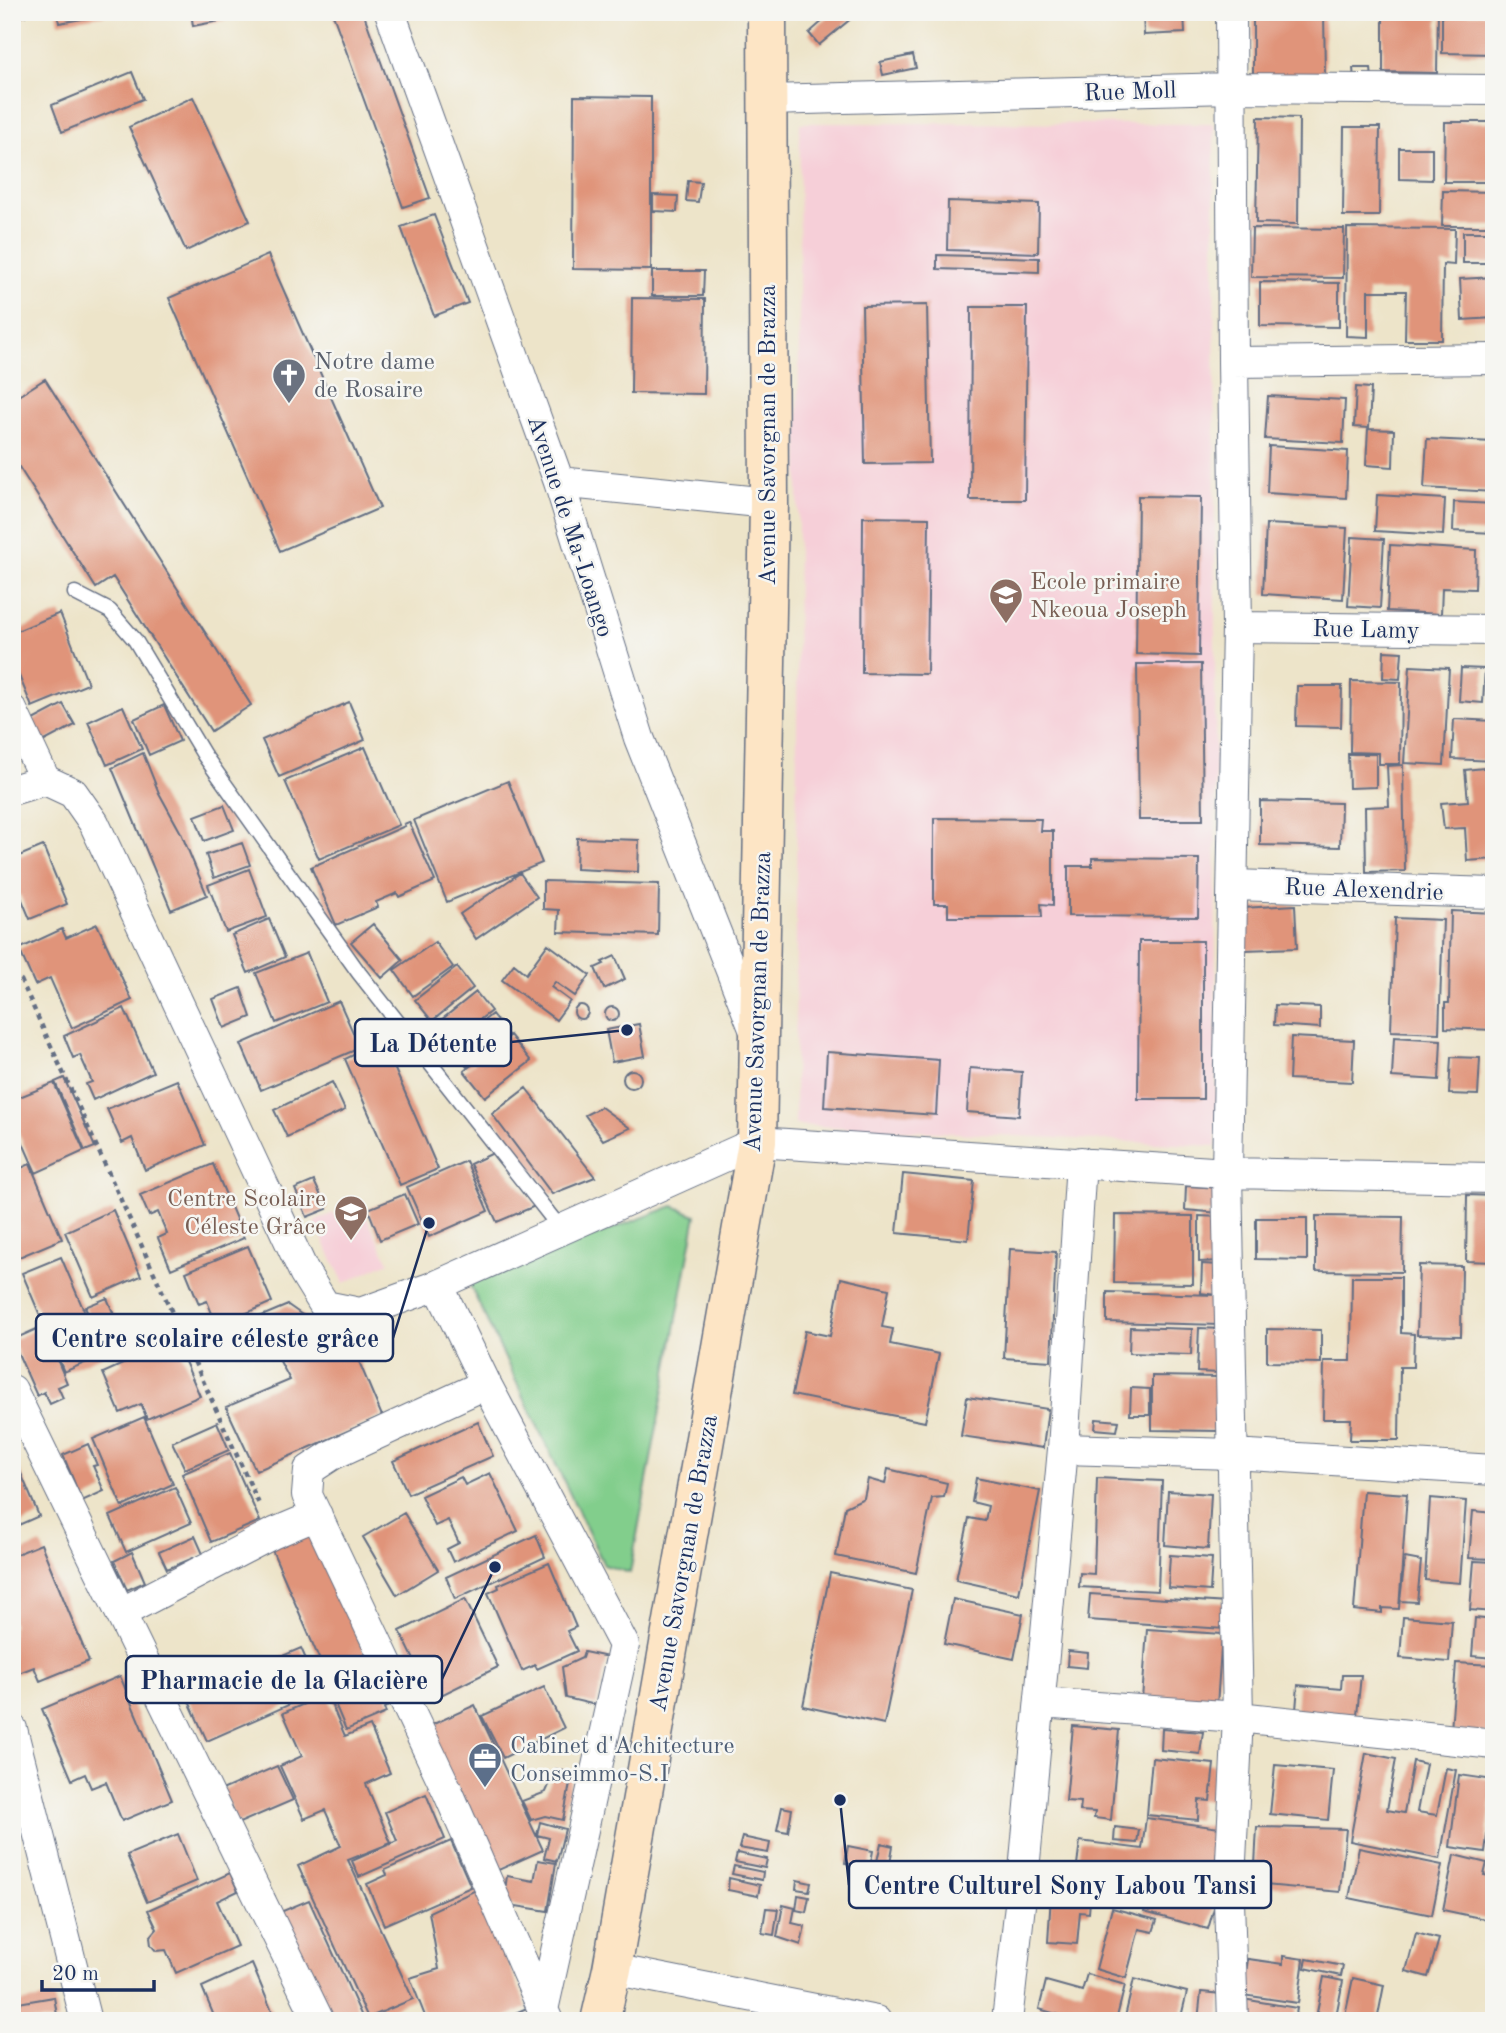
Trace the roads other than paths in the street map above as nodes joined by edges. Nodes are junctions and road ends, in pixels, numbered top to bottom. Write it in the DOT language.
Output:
graph roads {
  1 [pos="390,12"];
  2 [pos="767,12"];
  3 [pos="1231,12"];
  4 [pos="1231,88"];
  5 [pos="1494,90"];
  6 [pos="767,100"];
  7 [pos="1494,359"];
  8 [pos="1233,362"];
  9 [pos="559,482"];
  10 [pos="769,503"];
  11 [pos="75,593"];
  12 [pos="1237,627"];
  13 [pos="1494,630"];
  14 [pos="12,710"];
  15 [pos="45,780"];
  16 [pos="12,790"];
  17 [pos="1234,885"];
  18 [pos="1494,893"];
  19 [pos="758,1038"];
  20 [pos="757,1142"];
  21 [pos="1081,1162"];
  22 [pos="1227,1173"];
  23 [pos="1494,1178"];
  24 [pos="560,1228"];
  25 [pos="438,1285"];
  26 [pos="485,1384"];
  27 [pos="12,1390"];
  28 [pos="1063,1449"];
  29 [pos="1233,1454"];
  30 [pos="1494,1470"];
  31 [pos="317,1515"];
  32 [pos="121,1614"];
  33 [pos="1040,1703"];
  34 [pos="1238,1717"];
  35 [pos="12,1730"];
  36 [pos="1494,1744"];
  37 [pos="612,1969"];
  38 [pos="546,2015"];
  39 [pos="86,2021"];
  40 [pos="318,2021"];
  41 [pos="600,2021"];
  42 [pos="876,2021"];
  43 [pos="1007,2021"];
  44 [pos="1233,2021"];
  1 -- 9 [label="street, Avenue de Ma-Loango"];
  2 -- 6 [label="main road, Avenue Savorgnan de Brazza"];
  3 -- 4 [label="street"];
  4 -- 5 [label="street, Rue Moll"];
  4 -- 6 [label="street, Rue Moll"];
  4 -- 8 [label="street"];
  6 -- 10 [label="main road, Avenue Savorgnan de Brazza"];
  7 -- 8 [label="street"];
  8 -- 12 [label="street"];
  9 -- 10 [label="street"];
  9 -- 19 [label="street, Avenue de Ma-Loango"];
  10 -- 19 [label="main road, Avenue Savorgnan de Brazza"];
  11 -- 24 [label="lane"];
  12 -- 13 [label="street, Rue Lamy"];
  12 -- 17 [label="street"];
  14 -- 15 [label="street"];
  15 -- 16 [label="street"];
  15 -- 25 [label="street"];
  17 -- 18 [label="street, Rue Alexendrie"];
  17 -- 22 [label="street"];
  19 -- 20 [label="main road, Avenue Savorgnan de Brazza"];
  20 -- 21 [label="street"];
  20 -- 24 [label="street"];
  20 -- 37 [label="main road, Avenue Savorgnan de Brazza"];
  21 -- 22 [label="street"];
  21 -- 28 [label="street"];
  22 -- 23 [label="street"];
  22 -- 29 [label="street"];
  24 -- 25 [label="street"];
  25 -- 26 [label="street"];
  26 -- 31 [label="street"];
  26 -- 38 [label="street"];
  27 -- 32 [label="street"];
  28 -- 29 [label="street"];
  28 -- 33 [label="street"];
  29 -- 30 [label="street"];
  29 -- 34 [label="street"];
  31 -- 32 [label="street"];
  31 -- 38 [label="street"];
  32 -- 40 [label="street"];
  33 -- 34 [label="street"];
  33 -- 43 [label="street"];
  34 -- 36 [label="street"];
  34 -- 44 [label="street"];
  35 -- 39 [label="street"];
  37 -- 41 [label="main road, Avenue Savorgnan de Brazza"];
  37 -- 42 [label="street"];
}
